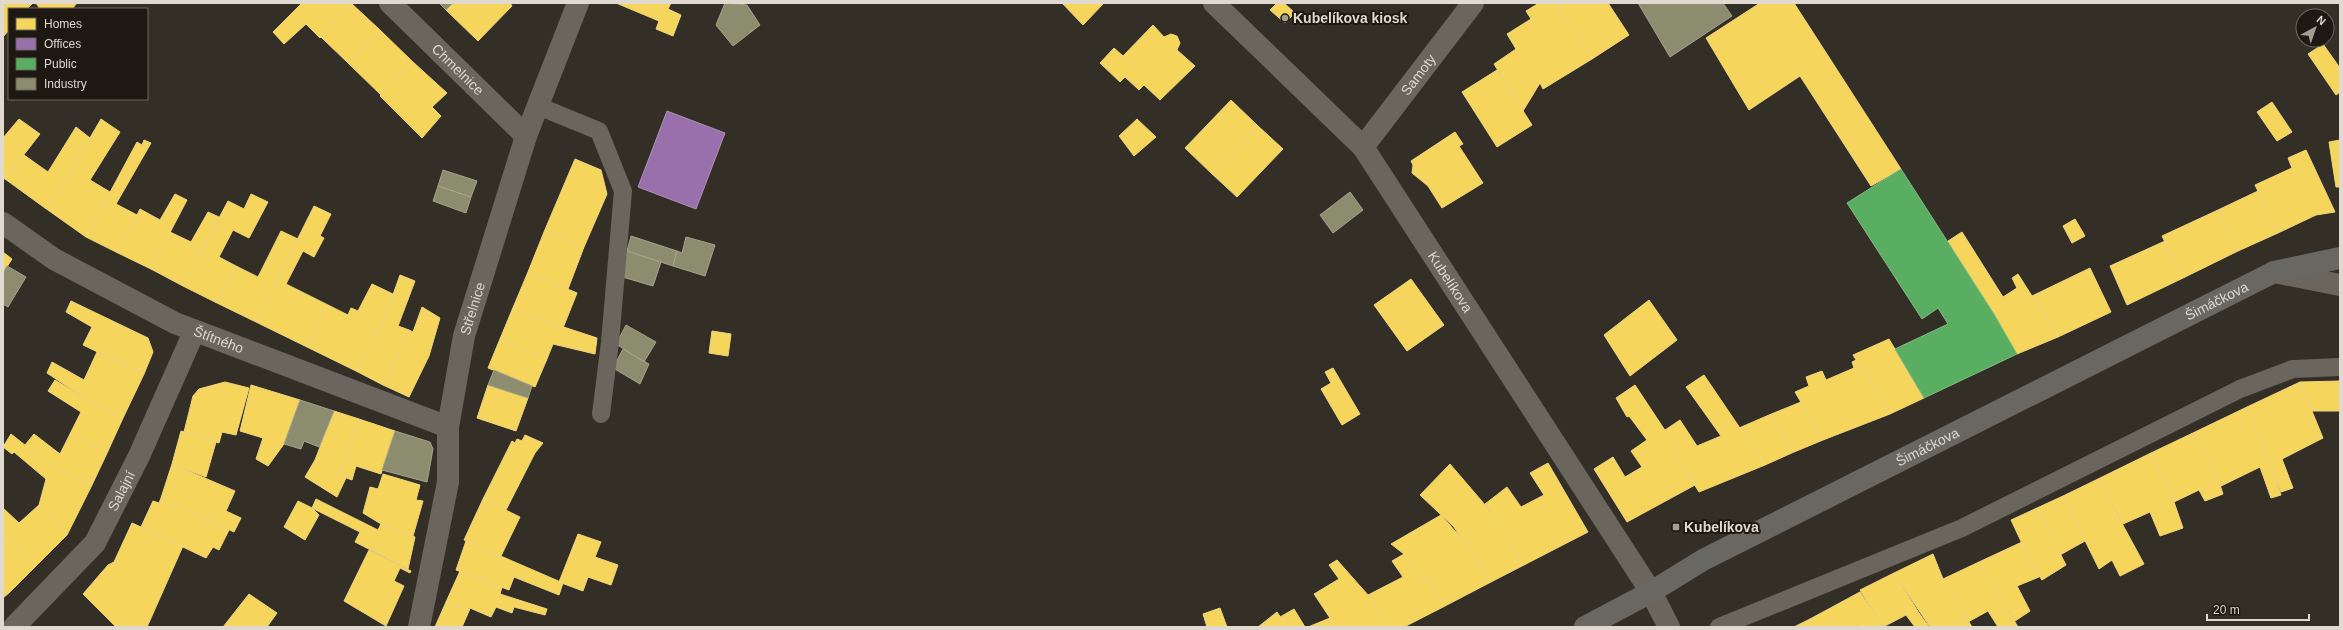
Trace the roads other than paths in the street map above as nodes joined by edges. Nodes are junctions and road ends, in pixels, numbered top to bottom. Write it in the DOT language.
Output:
graph roads {
  1 [pos="390,3"];
  2 [pos="578,3"];
  3 [pos="1214,3"];
  4 [pos="1473,3"];
  5 [pos="538,106"];
  6 [pos="526,136"];
  7 [pos="1363,147"];
  8 [pos="3,223"];
  9 [pos="2340,258"];
  10 [pos="2274,272"];
  11 [pos="2340,285"];
  12 [pos="194,332"];
  13 [pos="2340,367"];
  14 [pos="601,414"];
  15 [pos="448,427"];
  16 [pos="1651,592"];
  17 [pos="14,627"];
  18 [pos="419,627"];
  19 [pos="1585,627"];
  20 [pos="1669,627"];
  21 [pos="1719,627"];
  1 -- 6 [label="street, Chmelnice"];
  2 -- 5 [label="street, Střelnice"];
  3 -- 7 [label="street, Kubelíkova"];
  4 -- 7 [label="street, Samoty"];
  5 -- 6 [label="street, Střelnice"];
  5 -- 14 [label="lane"];
  6 -- 15 [label="street, Střelnice"];
  7 -- 16 [label="street, Kubelíkova"];
  8 -- 12 [label="street, Štítného"];
  9 -- 10 [label="street, Šimáčkova"];
  10 -- 11 [label="street"];
  10 -- 16 [label="street, Šimáčkova"];
  12 -- 15 [label="street, Štítného"];
  12 -- 17 [label="street, Salajní"];
  13 -- 21 [label="lane"];
  15 -- 18 [label="street, Střelnice"];
  16 -- 19 [label="street, Šimáčkova"];
  16 -- 20 [label="street, Kubelíkova"];
}
